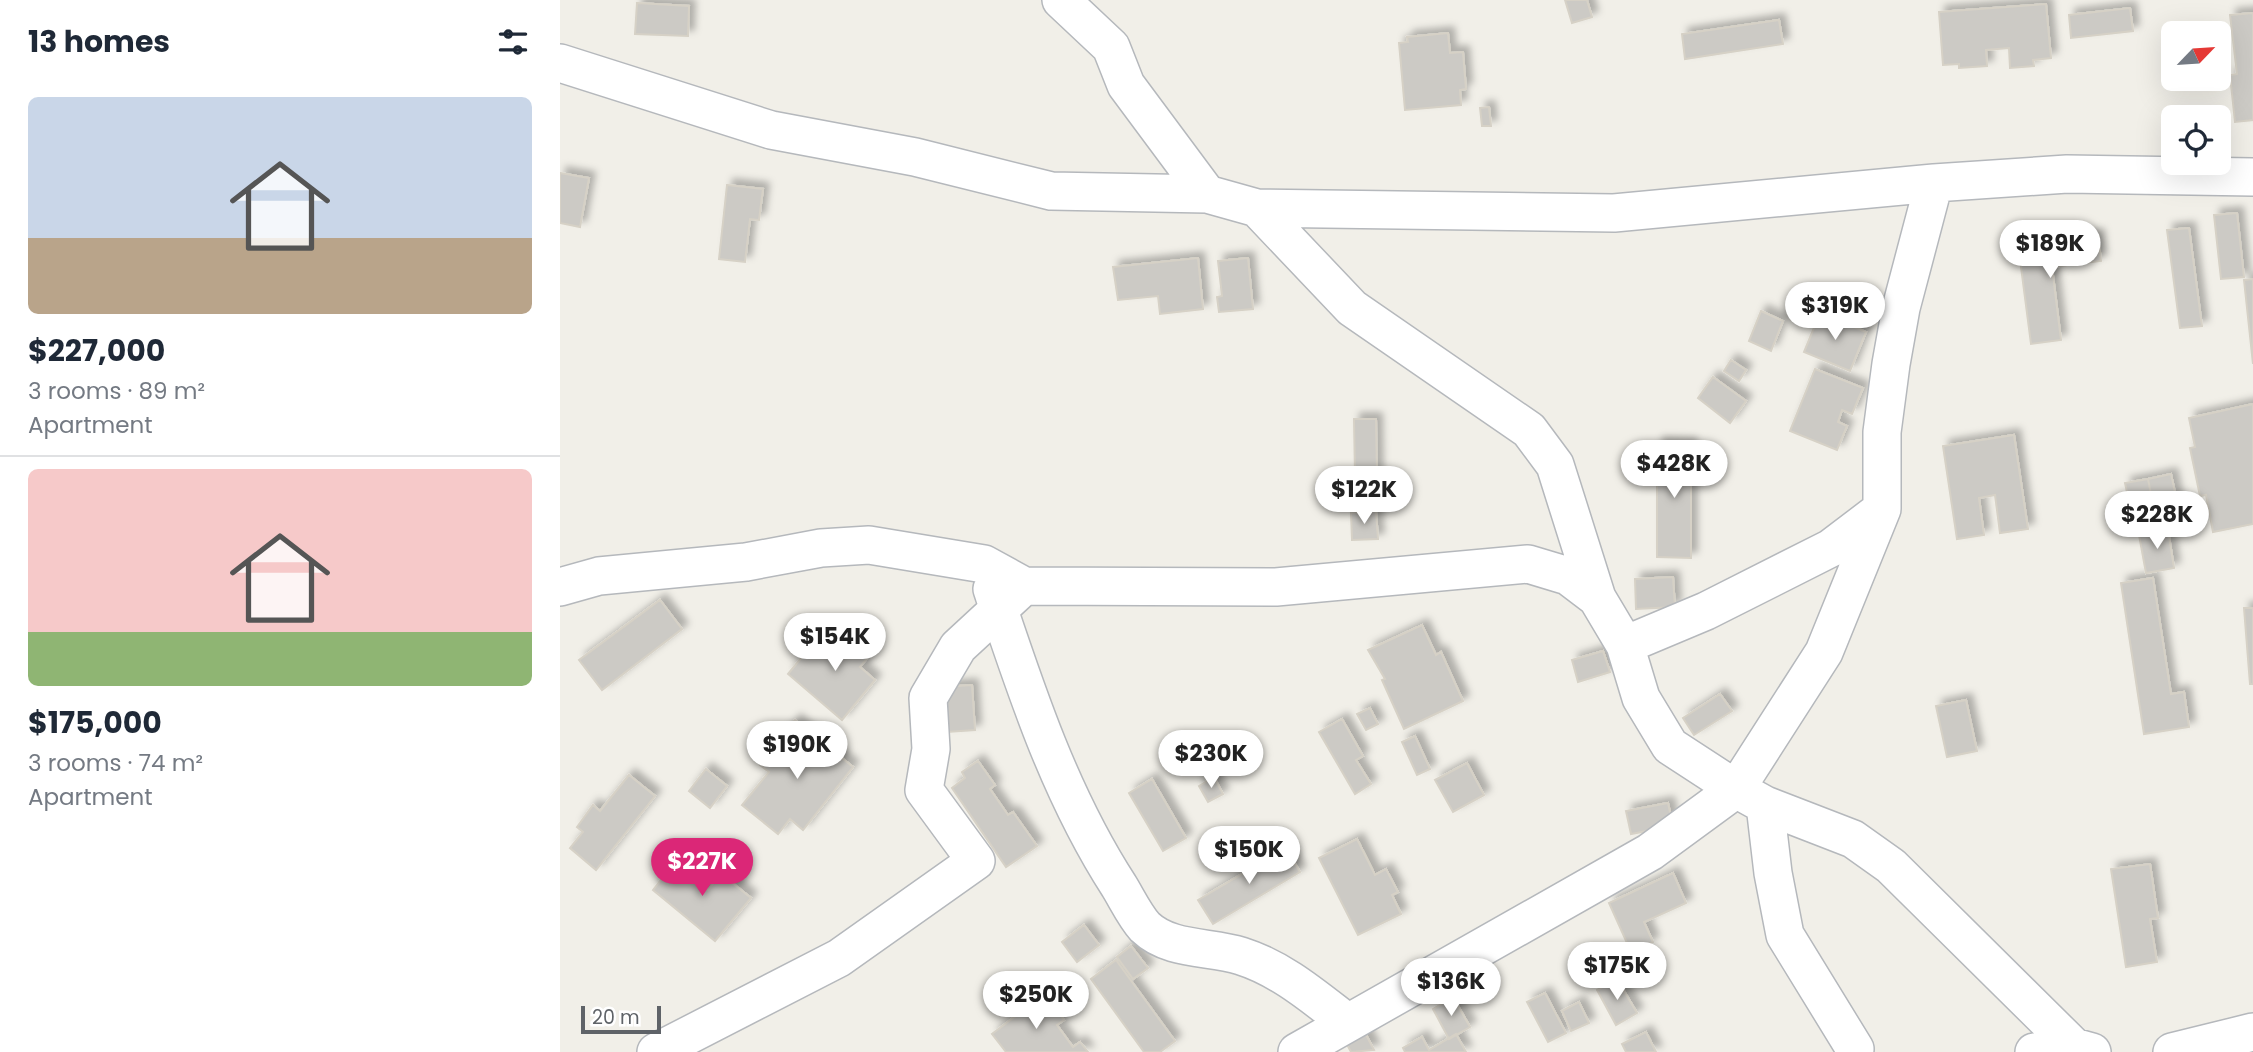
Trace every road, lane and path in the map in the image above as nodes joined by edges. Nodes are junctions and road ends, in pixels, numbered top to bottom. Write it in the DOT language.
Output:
graph roads {
  1 [pos="1061,0"];
  2 [pos="560,63"];
  3 [pos="2253,177"];
  4 [pos="1934,183"];
  5 [pos="1207,194"];
  6 [pos="1257,208"];
  7 [pos="1882,509"];
  8 [pos="560,587"];
  9 [pos="1011,598"];
  10 [pos="1597,598"];
  11 [pos="1625,645"];
  12 [pos="1750,797"];
  13 [pos="1348,1023"];
  14 [pos="2253,1032"];
  15 [pos="2083,1049"];
  16 [pos="1854,1051"];
  17 [pos="656,1052"];
  18 [pos="1297,1052"];
  19 [pos="2034,1052"];
  20 [pos="2172,1052"];
  1 -- 5 [label="street"];
  2 -- 5 [label="street"];
  3 -- 4 [label="street"];
  4 -- 6 [label="street"];
  4 -- 7 [label="street"];
  5 -- 6 [label="street"];
  6 -- 10 [label="street"];
  7 -- 11 [label="street"];
  7 -- 12 [label="street"];
  8 -- 9 [label="street"];
  9 -- 10 [label="street"];
  9 -- 13 [label="street"];
  9 -- 17 [label="street"];
  10 -- 11 [label="street"];
  11 -- 12 [label="street"];
  12 -- 13 [label="street"];
  12 -- 15 [label="street"];
  12 -- 16 [label="street"];
  13 -- 18 [label="street"];
  14 -- 20 [label="street"];
  15 -- 19 [label="street"];
}
